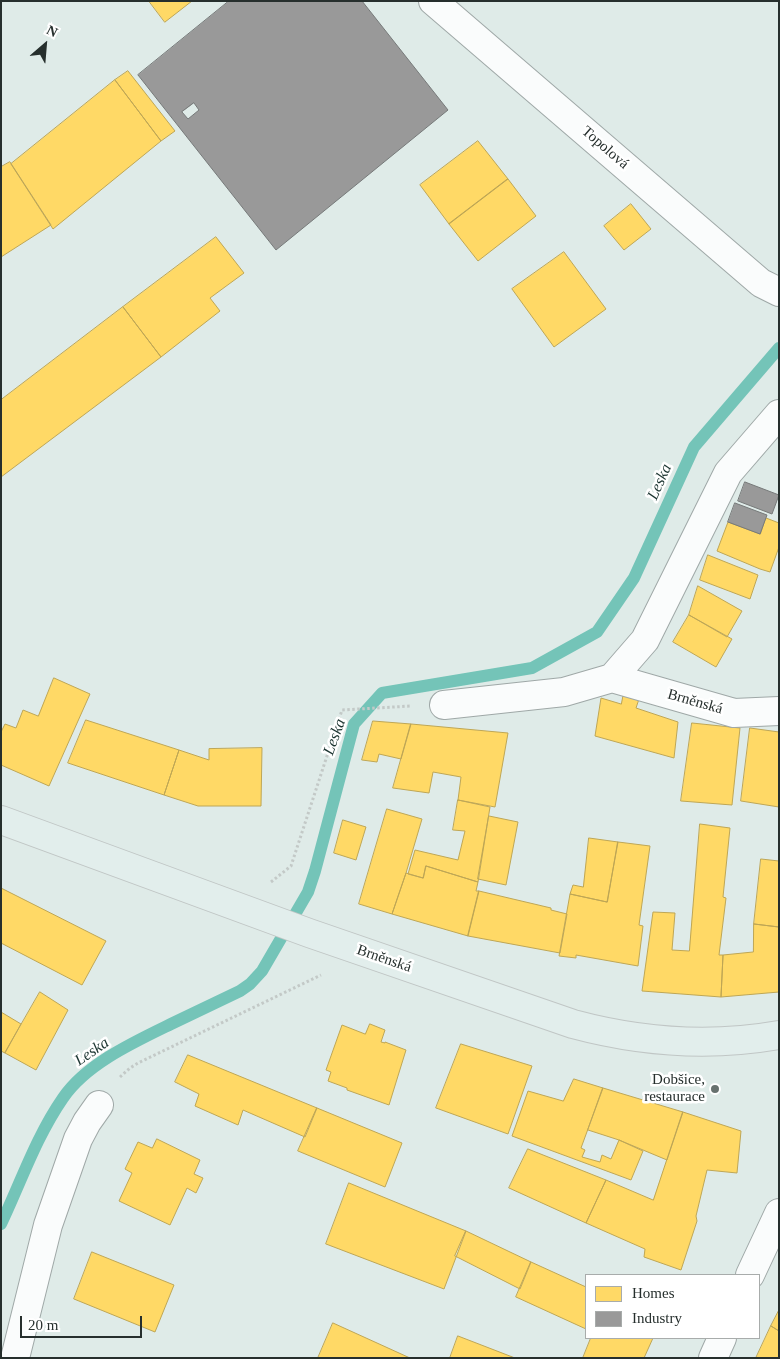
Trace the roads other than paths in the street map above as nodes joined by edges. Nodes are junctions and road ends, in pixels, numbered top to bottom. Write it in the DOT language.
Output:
graph roads {
  1 [pos="436,2"];
  2 [pos="779,292"];
  3 [pos="779,414"];
  4 [pos="612,678"];
  5 [pos="444,705"];
  6 [pos="779,711"];
  7 [pos="1,820"];
  8 [pos="779,1035"];
  9 [pos="99,1105"];
  10 [pos="779,1213"];
  11 [pos="750,1274"];
  12 [pos="722,1339"];
  13 [pos="15,1358"];
  14 [pos="712,1358"];
  1 -- 2 [label="street, Topolová"];
  3 -- 4 [label="street"];
  4 -- 5 [label="street"];
  4 -- 6 [label="street, Brněnská"];
  7 -- 8 [label="main road, Brněnská"];
  9 -- 13 [label="street"];
  10 -- 11 [label="street"];
  12 -- 14 [label="street"];
}
